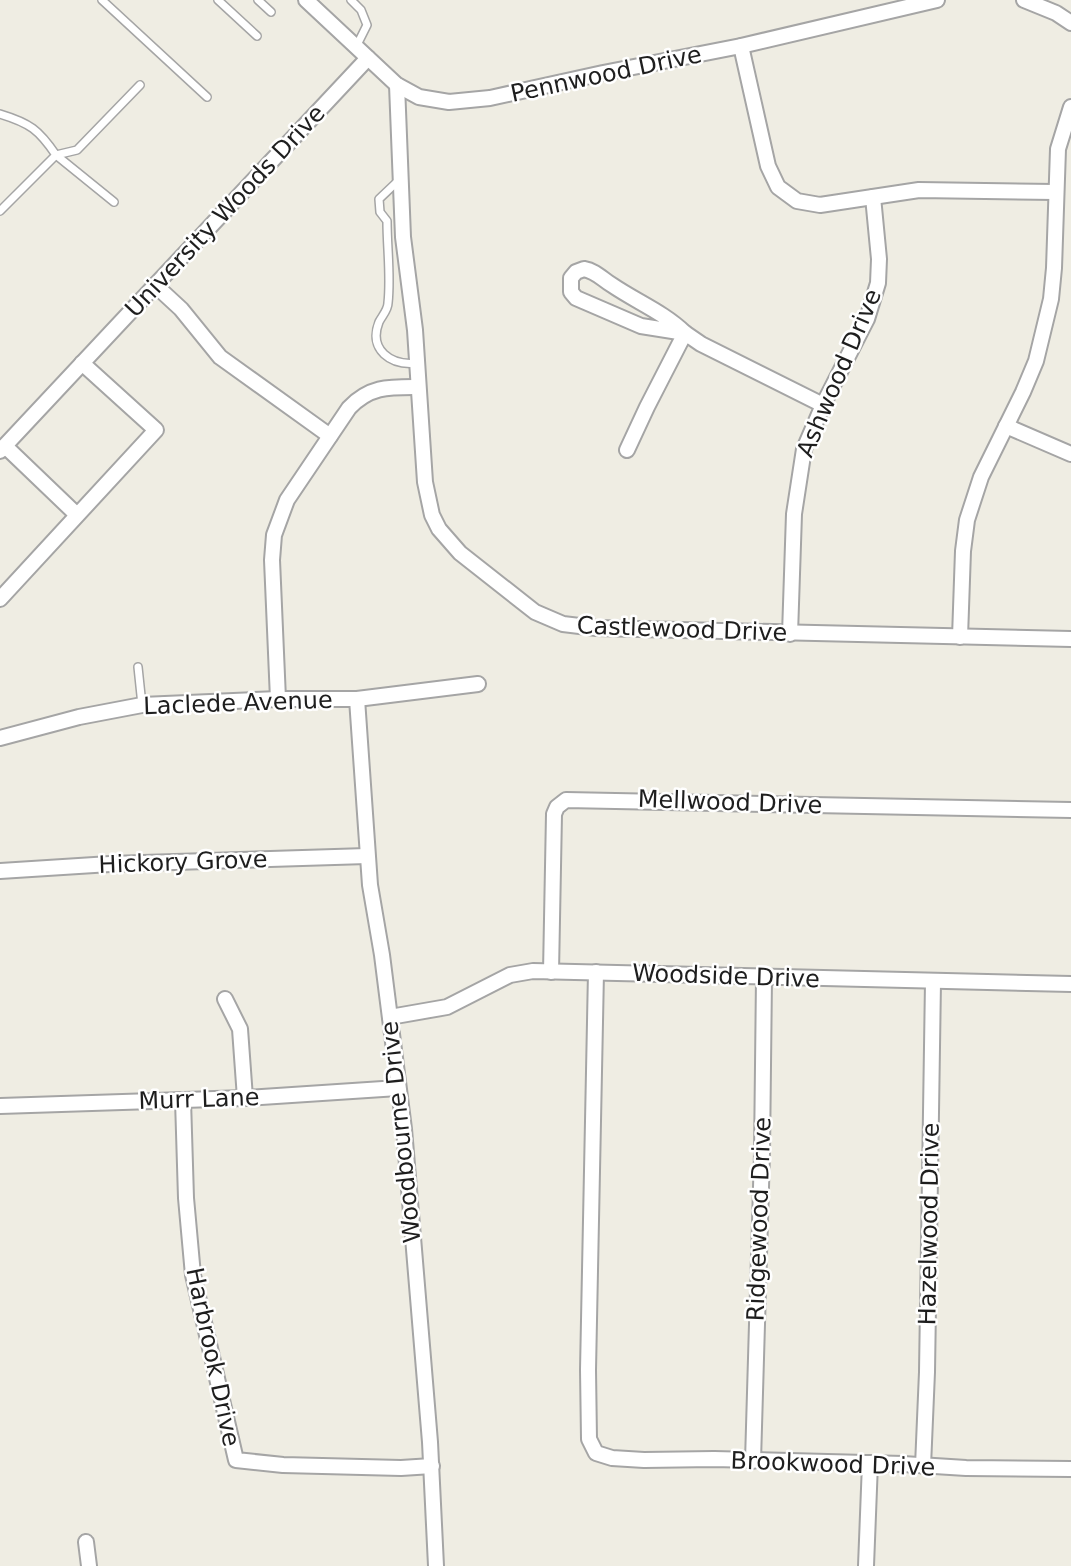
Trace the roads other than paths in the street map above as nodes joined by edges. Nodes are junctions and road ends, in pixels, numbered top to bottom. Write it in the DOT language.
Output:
graph roads {
  1 [pos="102,0"];
  2 [pos="218,0"];
  3 [pos="258,0"];
  4 [pos="306,0"];
  5 [pos="351,0"];
  6 [pos="930,0"];
  7 [pos="937,0"];
  8 [pos="1024,0"];
  9 [pos="271,12"];
  10 [pos="1071,23"];
  11 [pos="257,36"];
  12 [pos="356,47"];
  13 [pos="741,47"];
  14 [pos="368,58"];
  15 [pos="140,85"];
  16 [pos="397,86"];
  17 [pos="207,97"];
  18 [pos="1071,107"];
  19 [pos="0,114"];
  20 [pos="56,155"];
  21 [pos="402,177"];
  22 [pos="1055,192"];
  23 [pos="873,197"];
  24 [pos="114,202"];
  25 [pos="0,211"];
  26 [pos="155,285"];
  27 [pos="685,333"];
  28 [pos="82,363"];
  29 [pos="417,363"];
  30 [pos="418,387"];
  31 [pos="823,405"];
  32 [pos="1006,426"];
  33 [pos="330,436"];
  34 [pos="2,448"];
  35 [pos="628,450"];
  36 [pos="1071,454"];
  37 [pos="76,514"];
  38 [pos="0,598"];
  39 [pos="790,634"];
  40 [pos="960,637"];
  41 [pos="1071,639"];
  42 [pos="138,667"];
  43 [pos="478,684"];
  44 [pos="278,699"];
  45 [pos="357,699"];
  46 [pos="142,705"];
  47 [pos="0,738"];
  48 [pos="1071,810"];
  49 [pos="367,856"];
  50 [pos="0,871"];
  51 [pos="551,972"];
  52 [pos="596,972"];
  53 [pos="764,978"];
  54 [pos="933,982"];
  55 [pos="1071,984"];
  56 [pos="225,999"];
  57 [pos="390,1017"];
  58 [pos="398,1088"];
  59 [pos="245,1098"];
  60 [pos="183,1100"];
  61 [pos="0,1106"];
  62 [pos="753,1461"];
  63 [pos="870,1463"];
  64 [pos="432,1466"];
  65 [pos="923,1466"];
  66 [pos="1071,1469"];
  67 [pos="86,1542"];
  68 [pos="89,1566"];
  69 [pos="436,1566"];
  70 [pos="866,1566"];
  1 -- 17 [label="lane"];
  2 -- 11 [label="lane"];
  3 -- 9 [label="lane"];
  4 -- 12 [label="street, Pennwood Drive"];
  5 -- 12 [label="lane"];
  6 -- 7 [label="street, Pennwood Drive"];
  6 -- 13 [label="street, Pennwood Drive"];
  8 -- 10 [label="street"];
  12 -- 14 [label="street, Pennwood Drive"];
  13 -- 16 [label="street, Pennwood Drive"];
  13 -- 23 [label="street"];
  14 -- 16 [label="street, Pennwood Drive"];
  14 -- 26 [label="street, University Woods Drive"];
  15 -- 20 [label="lane"];
  16 -- 21 [label="street, Castlewood Drive"];
  18 -- 22 [label="street"];
  19 -- 20 [label="lane"];
  20 -- 24 [label="lane"];
  20 -- 25 [label="lane"];
  21 -- 29 [label="street, Castlewood Drive"];
  21 -- 29 [label="lane"];
  22 -- 23 [label="street"];
  22 -- 32 [label="street"];
  23 -- 31 [label="street, Ashwood Drive"];
  26 -- 28 [label="street, University Woods Drive"];
  26 -- 33 [label="street"];
  27 -- 27 [label="street"];
  27 -- 31 [label="street"];
  27 -- 35 [label="street"];
  28 -- 34 [label="street, University Woods Drive"];
  28 -- 37 [label="street"];
  29 -- 30 [label="street, Castlewood Drive"];
  30 -- 33 [label="street"];
  30 -- 39 [label="street, Castlewood Drive"];
  31 -- 39 [label="street, Ashwood Drive"];
  32 -- 36 [label="street"];
  32 -- 40 [label="street"];
  33 -- 44 [label="street"];
  34 -- 37 [label="street, University Woods Drive"];
  37 -- 38 [label="street"];
  39 -- 40 [label="street, Castlewood Drive"];
  40 -- 41 [label="street, Castlewood Drive"];
  42 -- 46 [label="lane"];
  43 -- 45 [label="street, Laclede Avenue"];
  44 -- 45 [label="street, Laclede Avenue"];
  44 -- 46 [label="street, Laclede Avenue"];
  45 -- 49 [label="street, Woodbourne Drive"];
  46 -- 47 [label="street, Laclede Avenue"];
  48 -- 51 [label="street, Mellwood Drive"];
  49 -- 50 [label="street, Hickory Grove"];
  49 -- 57 [label="street, Woodbourne Drive"];
  51 -- 52 [label="street, Woodside Drive"];
  51 -- 57 [label="street, Woodside Drive"];
  52 -- 53 [label="street, Woodside Drive"];
  52 -- 62 [label="street, Brookwood Drive"];
  53 -- 54 [label="street, Woodside Drive"];
  53 -- 62 [label="street, Ridgewood Drive"];
  54 -- 55 [label="street, Woodside Drive"];
  54 -- 65 [label="street, Hazelwood Drive"];
  56 -- 59 [label="street"];
  57 -- 58 [label="street, Woodbourne Drive"];
  58 -- 59 [label="street, Murr Lane"];
  58 -- 64 [label="street, Woodbourne Drive"];
  59 -- 60 [label="street, Murr Lane"];
  60 -- 61 [label="street, Murr Lane"];
  60 -- 64 [label="street, Harbrook Drive"];
  62 -- 63 [label="street, Brookwood Drive"];
  63 -- 65 [label="street, Brookwood Drive"];
  63 -- 70 [label="street"];
  64 -- 69 [label="street, Woodbourne Drive"];
  65 -- 66 [label="street, Brookwood Drive"];
  67 -- 68 [label="street"];
}
